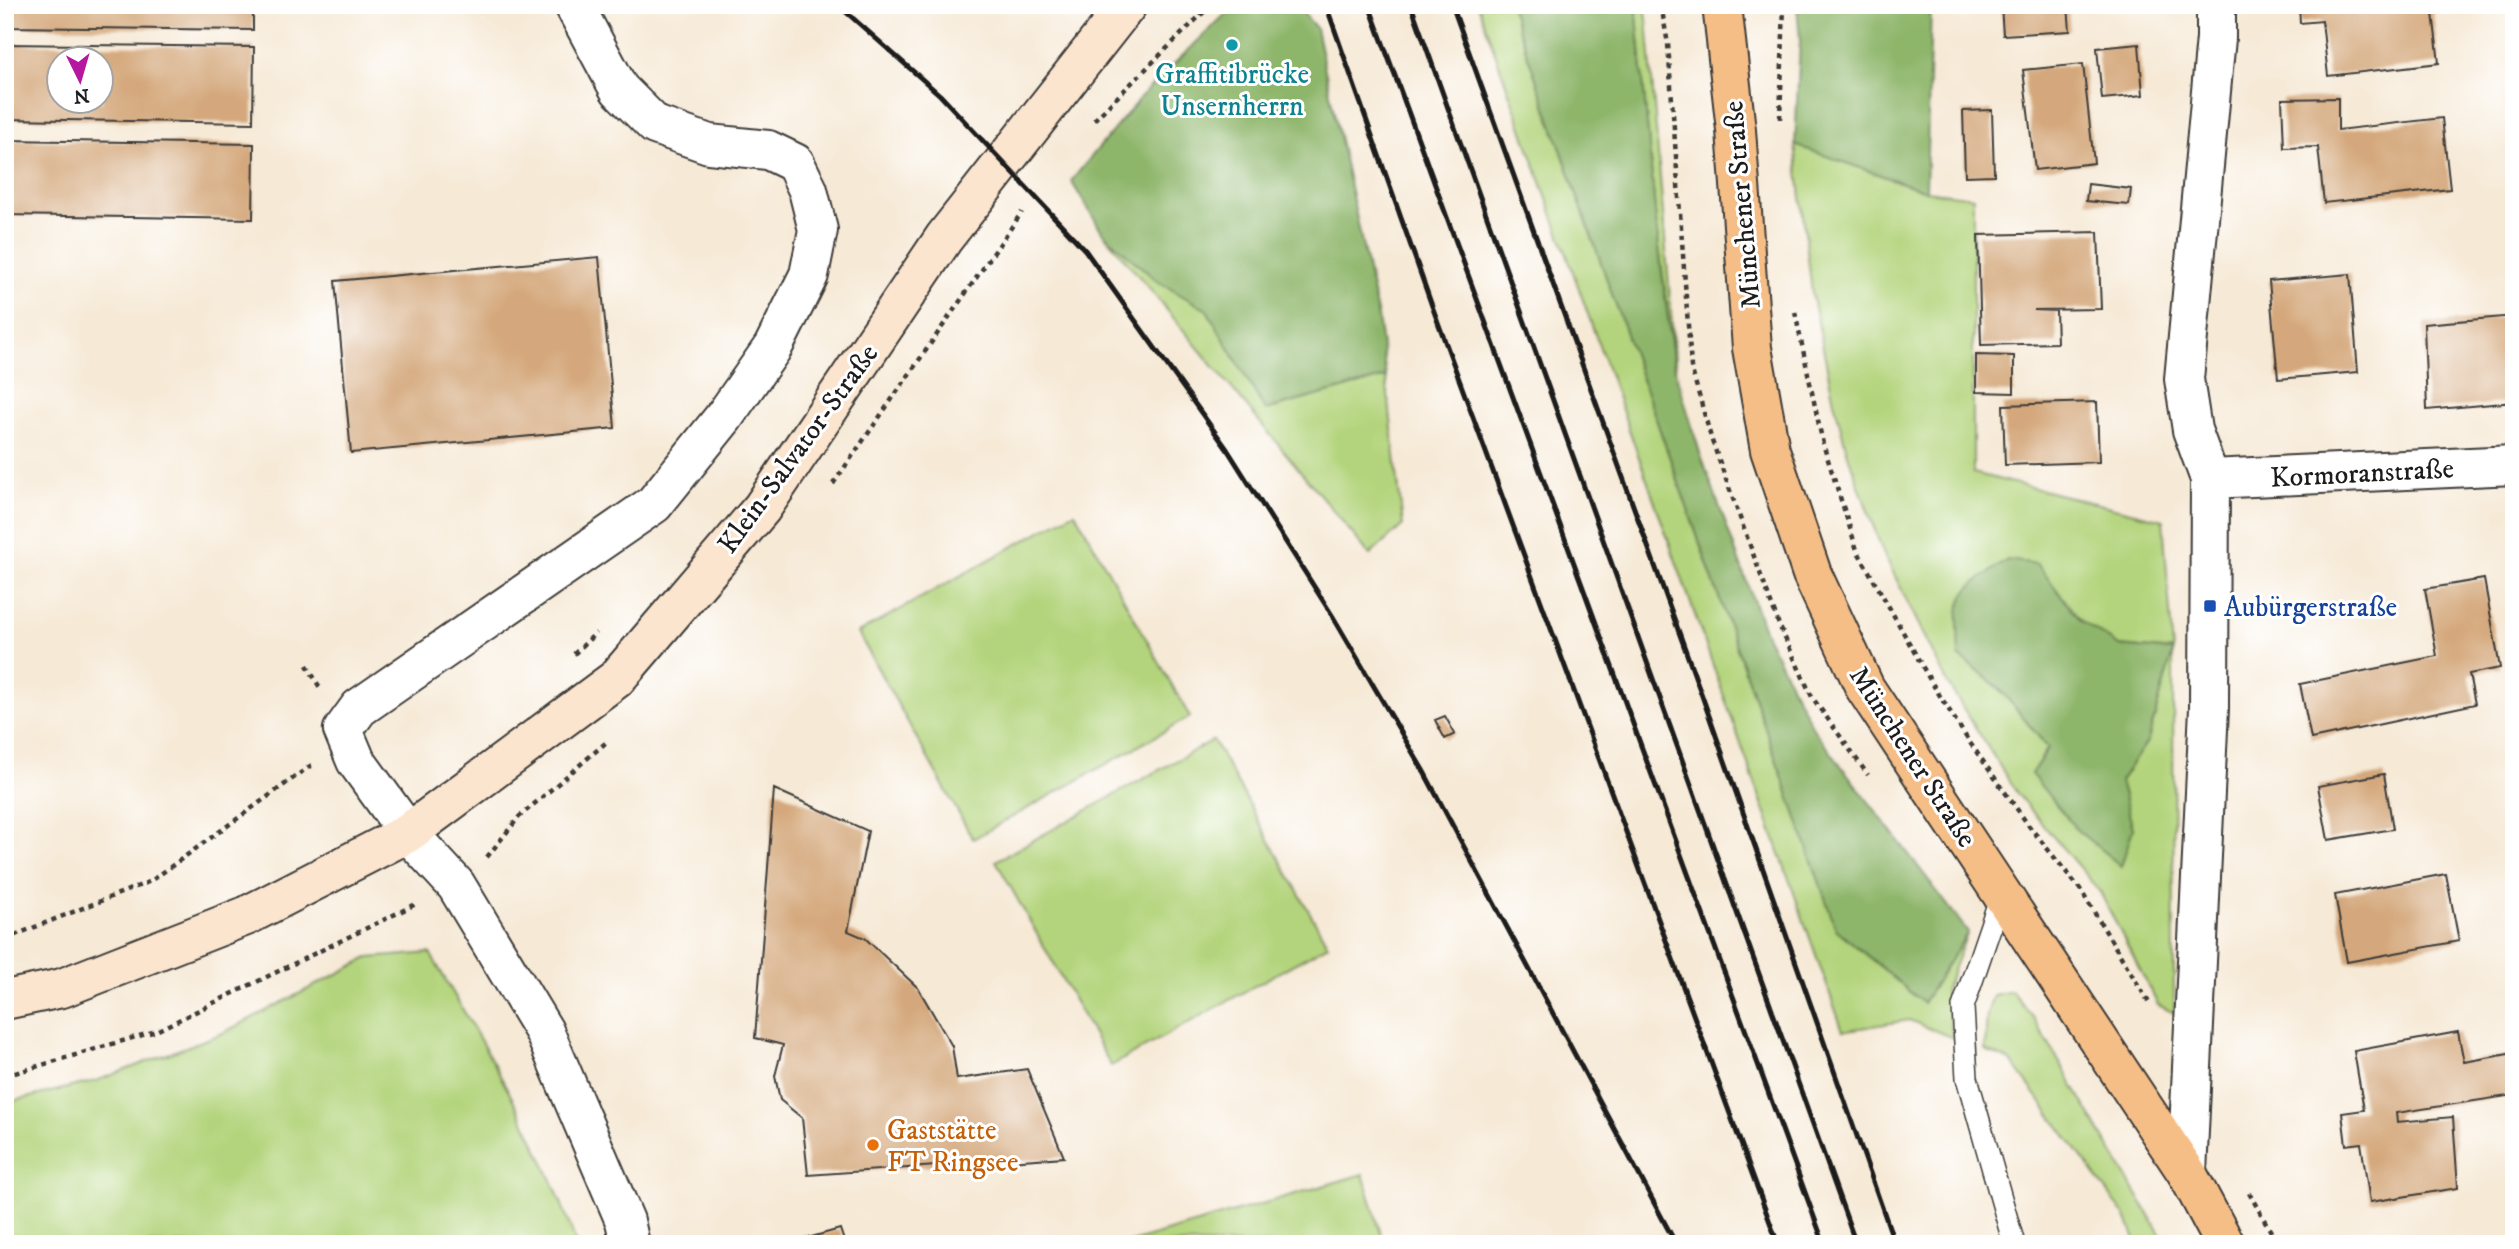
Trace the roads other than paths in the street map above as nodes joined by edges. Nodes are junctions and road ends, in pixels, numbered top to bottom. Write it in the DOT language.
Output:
graph roads {
  1 [pos="574,5"];
  2 [pos="1127,5"];
  3 [pos="1722,5"];
  4 [pos="2216,5"];
  5 [pos="2514,465"];
  6 [pos="2210,480"];
  7 [pos="408,833"];
  8 [pos="2003,893"];
  9 [pos="5,1000"];
  10 [pos="2187,1173"];
  11 [pos="630,1244"];
  12 [pos="2014,1244"];
  13 [pos="2225,1244"];
  1 -- 7 [label="street"];
  2 -- 7 [label="main road, Klein-Salvator-Straße"];
  3 -- 8 [label="main road, Münchener Straße"];
  4 -- 6 [label="street"];
  5 -- 6 [label="street, Kormoranstraße"];
  6 -- 10 [label="street"];
  7 -- 9 [label="main road, Klein-Salvator-Straße"];
  7 -- 11 [label="street"];
  8 -- 10 [label="main road, Münchener Straße"];
  8 -- 12 [label="lane"];
  10 -- 13 [label="main road, Münchener Straße"];
}
